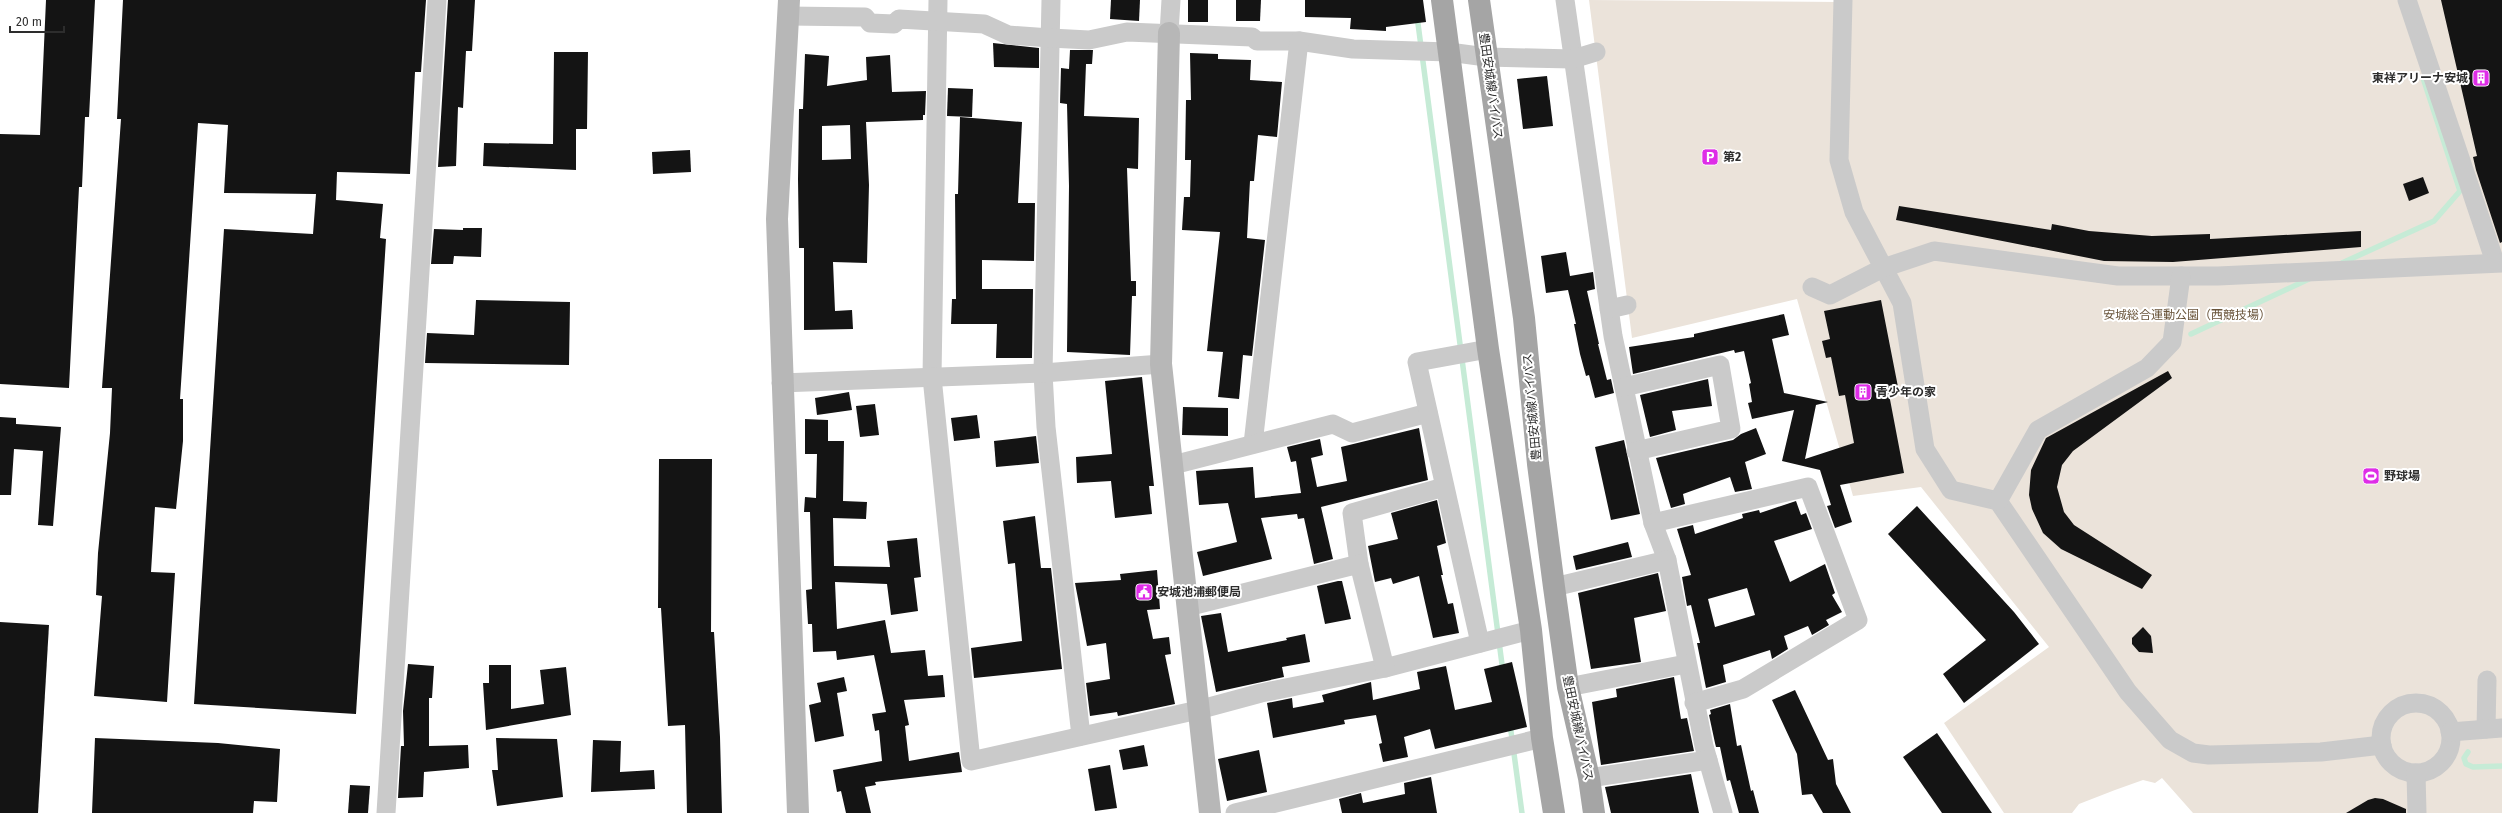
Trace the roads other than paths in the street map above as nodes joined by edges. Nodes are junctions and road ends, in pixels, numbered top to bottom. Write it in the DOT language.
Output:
graph roads {
  1 [pos="438,0"];
  2 [pos="938,0"];
  3 [pos="1051,0"];
  4 [pos="1171,0"];
  5 [pos="1442,0"];
  6 [pos="1479,0"];
  7 [pos="1565,0"];
  8 [pos="1843,0"];
  9 [pos="2408,0"];
  10 [pos="788,8"];
  11 [pos="937,21"];
  12 [pos="1169,33"];
  13 [pos="1050,38"];
  14 [pos="1298,41"];
  15 [pos="1449,52"];
  16 [pos="1596,52"];
  17 [pos="1486,57"];
  18 [pos="1573,59"];
  19 [pos="2498,263"];
  20 [pos="1883,268"];
  21 [pos="2181,276"];
  22 [pos="1812,287"];
  23 [pos="1628,305"];
  24 [pos="1609,309"];
  25 [pos="1488,349"];
  26 [pos="1161,364"];
  27 [pos="1043,373"];
  28 [pos="932,377"];
  29 [pos="781,383"];
  30 [pos="1624,388"];
  31 [pos="1428,413"];
  32 [pos="1253,444"];
  33 [pos="1636,451"];
  34 [pos="1173,465"];
  35 [pos="1444,487"];
  36 [pos="1998,501"];
  37 [pos="1653,523"];
  38 [pos="1667,560"];
  39 [pos="1359,564"];
  40 [pos="1554,587"];
  41 [pos="1187,607"];
  42 [pos="1531,630"];
  43 [pos="1480,643"];
  44 [pos="1686,664"];
  45 [pos="1385,668"];
  46 [pos="2487,680"];
  47 [pos="1568,687"];
  48 [pos="1694,703"];
  49 [pos="1198,710"];
  50 [pos="2494,729"];
  51 [pos="2450,732"];
  52 [pos="1081,736"];
  53 [pos="1542,738"];
  54 [pos="2382,745"];
  55 [pos="1708,760"];
  56 [pos="2416,773"];
  57 [pos="1589,778"];
  58 [pos="386,813"];
  59 [pos="798,813"];
  60 [pos="1210,813"];
  61 [pos="1235,813"];
  62 [pos="1554,813"];
  63 [pos="1594,813"];
  64 [pos="1723,813"];
  65 [pos="2417,813"];
  1 -- 58 [label="street"];
  2 -- 11 [label="street"];
  3 -- 13 [label="street"];
  4 -- 12 [label="street"];
  5 -- 15 [label="main road"];
  6 -- 17 [label="main road, 豊田安城線バイパス"];
  7 -- 18 [label="street"];
  8 -- 20 [label="street"];
  9 -- 19 [label="street"];
  10 -- 11 [label="street"];
  10 -- 29 [label="street"];
  11 -- 13 [label="street"];
  11 -- 28 [label="street"];
  12 -- 13 [label="street"];
  12 -- 14 [label="street"];
  12 -- 26 [label="street"];
  13 -- 27 [label="street"];
  14 -- 15 [label="street"];
  14 -- 32 [label="street"];
  15 -- 17 [label="street"];
  15 -- 25 [label="main road"];
  16 -- 18 [label="street"];
  17 -- 18 [label="street"];
  17 -- 40 [label="main road, 豊田安城線バイパス"];
  18 -- 24 [label="street"];
  19 -- 21 [label="street"];
  20 -- 21 [label="street"];
  20 -- 22 [label="street"];
  20 -- 36 [label="street"];
  21 -- 36 [label="street"];
  23 -- 24 [label="street"];
  24 -- 30 [label="street"];
  25 -- 31 [label="street"];
  25 -- 42 [label="main road"];
  26 -- 27 [label="street"];
  26 -- 34 [label="street"];
  27 -- 28 [label="street"];
  27 -- 52 [label="street"];
  28 -- 29 [label="street"];
  28 -- 52 [label="street"];
  29 -- 59 [label="street"];
  30 -- 33 [label="street"];
  30 -- 33 [label="street"];
  31 -- 32 [label="street"];
  31 -- 35 [label="street"];
  32 -- 34 [label="street"];
  33 -- 37 [label="street"];
  34 -- 41 [label="street"];
  35 -- 39 [label="street"];
  35 -- 43 [label="street"];
  36 -- 54 [label="street"];
  37 -- 38 [label="street"];
  37 -- 48 [label="street"];
  38 -- 40 [label="street"];
  38 -- 44 [label="street"];
  39 -- 41 [label="street"];
  39 -- 45 [label="street"];
  40 -- 47 [label="main road, 豊田安城線バイパス"];
  41 -- 49 [label="street"];
  42 -- 43 [label="street"];
  42 -- 53 [label="main road"];
  43 -- 45 [label="street"];
  44 -- 47 [label="street"];
  44 -- 48 [label="street"];
  45 -- 49 [label="street"];
  46 -- 50 [label="street"];
  47 -- 57 [label="main road, 豊田安城線バイパス"];
  48 -- 55 [label="street"];
  49 -- 52 [label="street"];
  49 -- 60 [label="street"];
  50 -- 51 [label="street"];
  51 -- 54 [label="street"];
  51 -- 56 [label="street"];
  53 -- 61 [label="street"];
  53 -- 62 [label="main road"];
  54 -- 56 [label="street"];
  55 -- 57 [label="street"];
  55 -- 64 [label="street"];
  56 -- 65 [label="street"];
  57 -- 63 [label="main road, 豊田安城線バイパス"];
}
